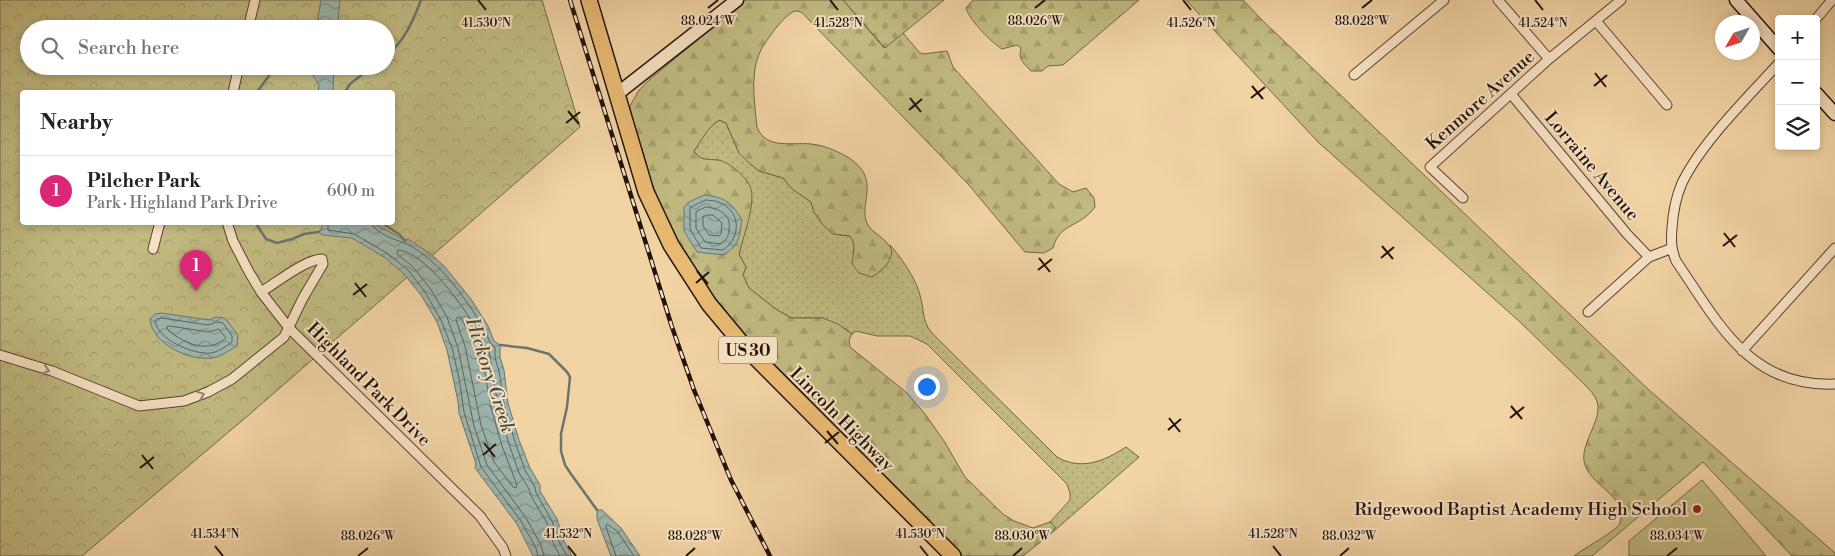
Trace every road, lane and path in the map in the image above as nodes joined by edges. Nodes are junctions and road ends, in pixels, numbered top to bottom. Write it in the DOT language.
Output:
graph roads {
  1 [pos="254,0"];
  2 [pos="589,0"];
  3 [pos="736,0"];
  4 [pos="1444,0"];
  5 [pos="1498,0"];
  6 [pos="1621,0"];
  7 [pos="1736,0"];
  8 [pos="1832,0"];
  9 [pos="1819,15"];
  10 [pos="250,20"];
  11 [pos="1596,21"];
  12 [pos="1775,44"];
  13 [pos="1549,60"];
  14 [pos="1775,67"];
  15 [pos="237,75"];
  16 [pos="1354,75"];
  17 [pos="233,90"];
  18 [pos="617,94"];
  19 [pos="1511,94"];
  20 [pos="1820,97"];
  21 [pos="1666,105"];
  22 [pos="1835,114"];
  23 [pos="1462,198"];
  24 [pos="159,225"];
  25 [pos="228,225"];
  26 [pos="1835,248"];
  27 [pos="153,249"];
  28 [pos="1670,249"];
  29 [pos="1649,257"];
  30 [pos="261,292"];
  31 [pos="1588,312"];
  32 [pos="289,328"];
  33 [pos="1742,351"];
  34 [pos="0,355"];
  35 [pos="1835,384"];
  36 [pos="506,556"];
  37 [pos="952,556"];
  1 -- 10 [label="street"];
  2 -- 18 [label="main road, Lincoln Highway / US 30"];
  3 -- 18 [label="street"];
  4 -- 16 [label="street"];
  5 -- 13 [label="street"];
  6 -- 11 [label="street, Kenmore Avenue"];
  7 -- 12 [label="street"];
  8 -- 9 [label="street"];
  11 -- 13 [label="street, Kenmore Avenue"];
  11 -- 21 [label="street"];
  13 -- 19 [label="street, Kenmore Avenue"];
  14 -- 28 [label="street"];
  15 -- 17 [label="street"];
  18 -- 37 [label="main road, Lincoln Highway / US 30"];
  19 -- 23 [label="street, Kenmore Avenue"];
  19 -- 29 [label="street, Lorraine Avenue"];
  20 -- 22 [label="street"];
  24 -- 27 [label="street"];
  25 -- 30 [label="street, Highland Park Drive"];
  26 -- 33 [label="street"];
  28 -- 29 [label="street"];
  28 -- 33 [label="street"];
  29 -- 31 [label="street"];
  30 -- 32 [label="street, Highland Park Drive"];
  30 -- 32 [label="street"];
  34 -- 32 [label="street, one-way"];
  32 -- 36 [label="street, Highland Park Drive"];
  33 -- 35 [label="street"];
}
